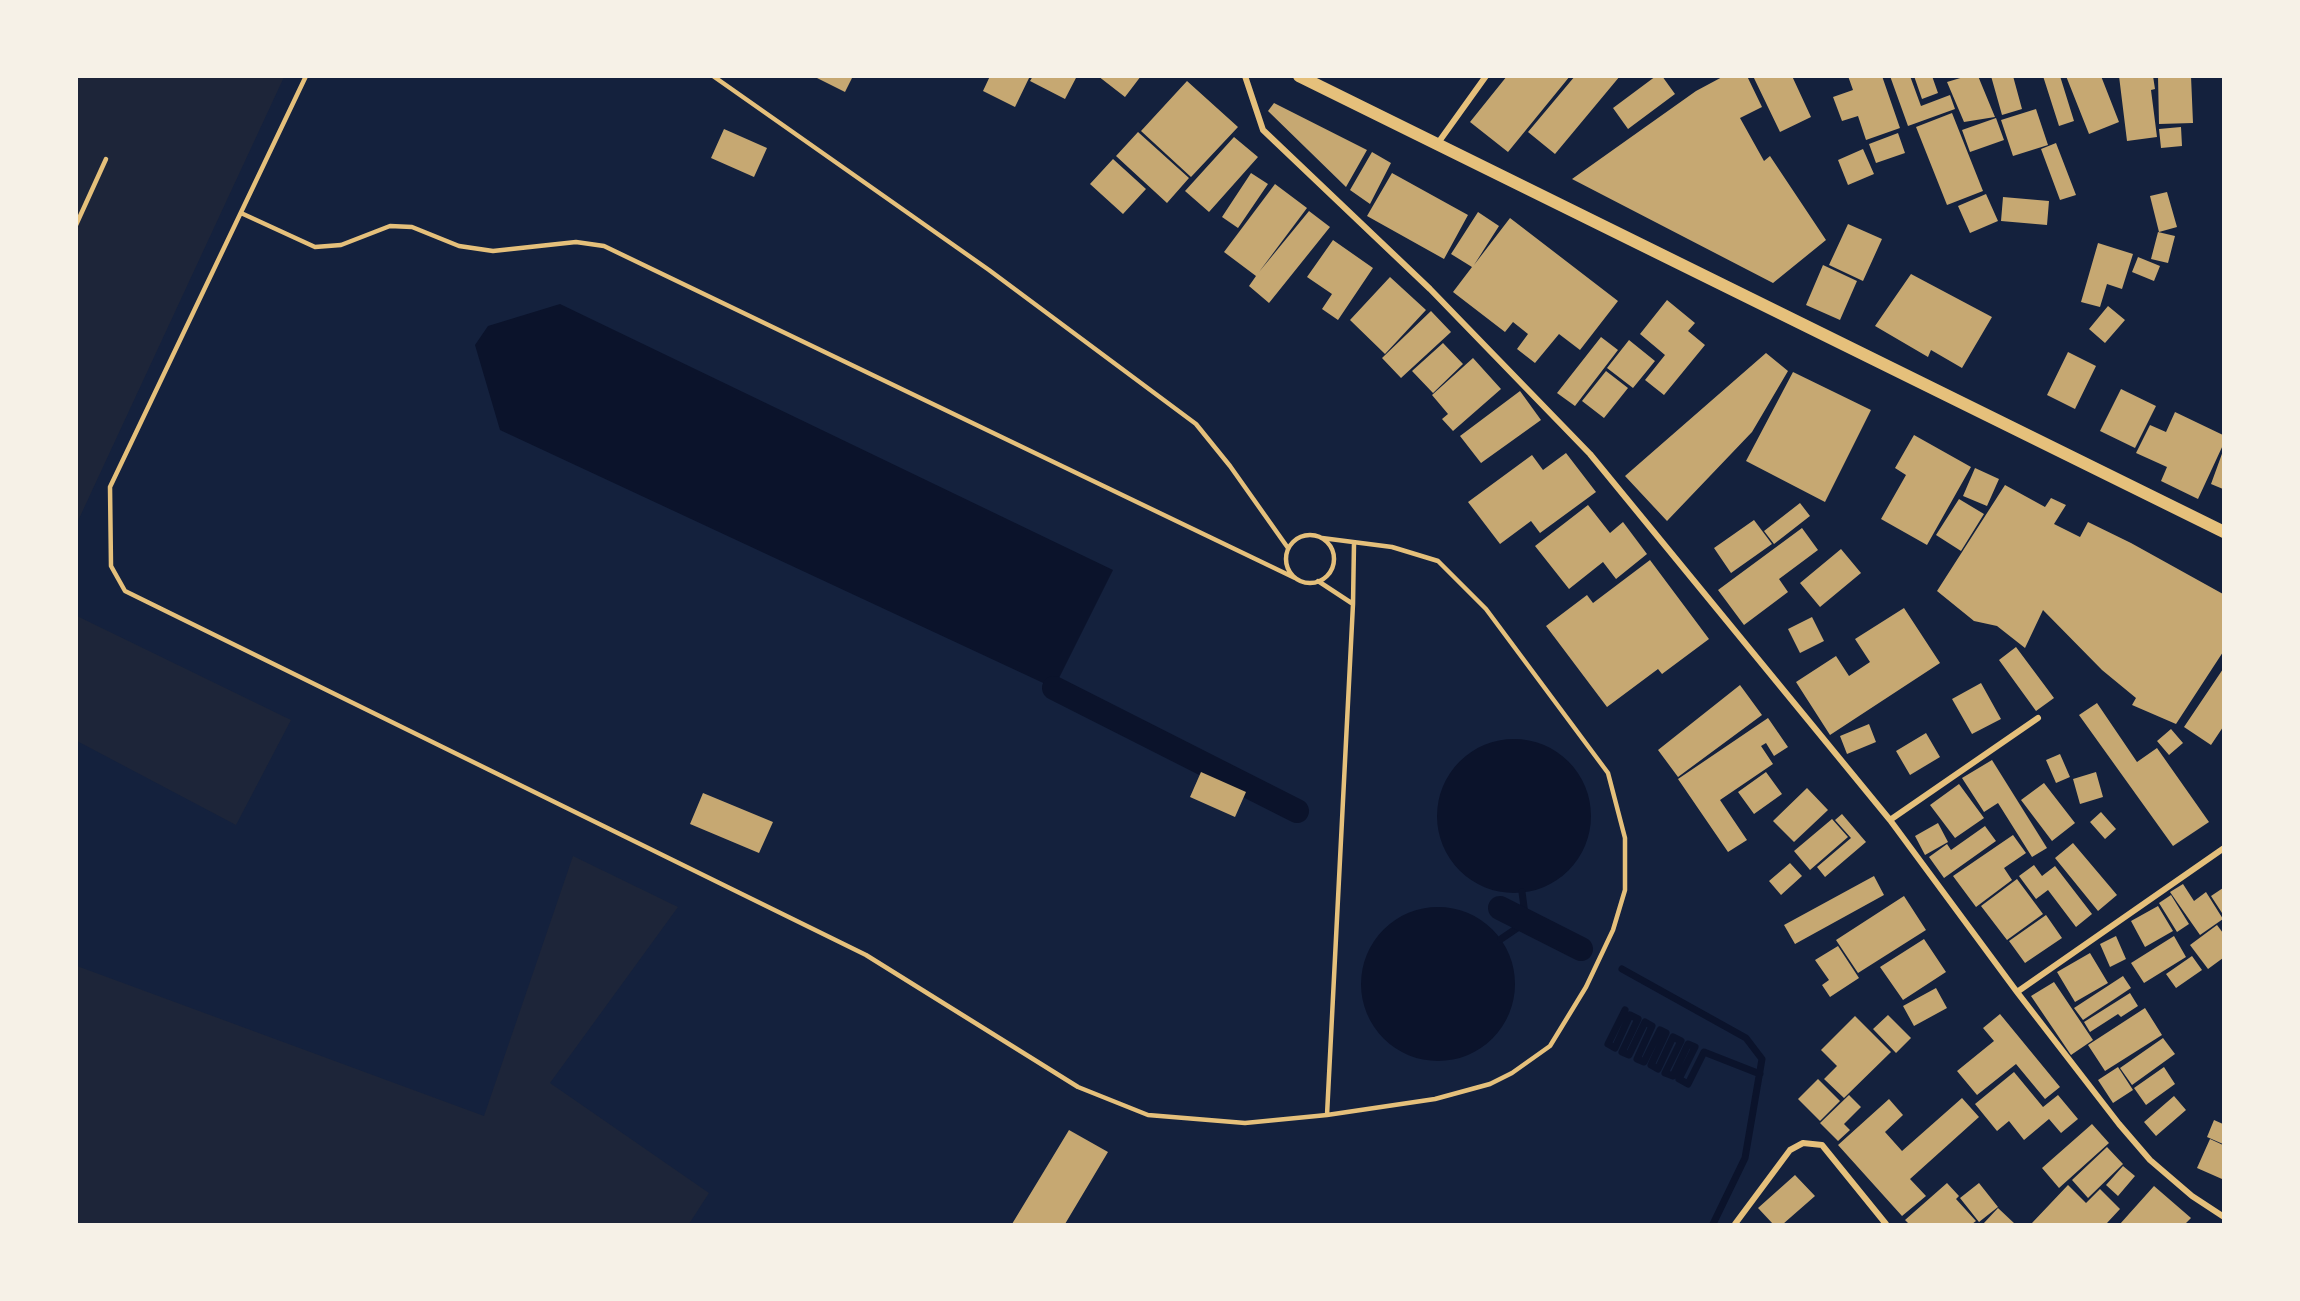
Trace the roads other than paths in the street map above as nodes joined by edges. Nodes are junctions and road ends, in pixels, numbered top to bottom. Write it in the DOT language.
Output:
graph roads {
  1 [pos="306,76"];
  2 [pos="713,76"];
  3 [pos="1245,76"];
  4 [pos="1299,76"];
  5 [pos="1486,76"];
  6 [pos="1438,143"];
  7 [pos="106,159"];
  8 [pos="241,213"];
  9 [pos="76,225"];
  10 [pos="2223,532"];
  11 [pos="1322,538"];
  12 [pos="1354,543"];
  13 [pos="1288,548"];
  14 [pos="1295,578"];
  15 [pos="1318,581"];
  16 [pos="1353,604"];
  17 [pos="2038,718"];
  18 [pos="1890,820"];
  19 [pos="2223,848"];
  20 [pos="2017,992"];
  21 [pos="1327,1115"];
  22 [pos="2223,1217"];
  23 [pos="1735,1224"];
  24 [pos="1886,1224"];
  1 -- 8 [label="lane"];
  2 -- 13 [label="lane"];
  3 -- 18 [label="street"];
  4 -- 6 [label="main road"];
  5 -- 6 [label="street"];
  6 -- 10 [label="main road"];
  7 -- 9 [label="lane"];
  8 -- 14 [label="lane"];
  8 -- 21 [label="lane"];
  11 -- 12 [label="lane"];
  11 -- 13 [label="lane"];
  11 -- 15 [label="lane"];
  12 -- 16 [label="lane"];
  12 -- 21 [label="lane"];
  13 -- 14 [label="lane"];
  14 -- 15 [label="lane"];
  15 -- 16 [label="lane"];
  16 -- 21 [label="lane"];
  17 -- 18 [label="street"];
  18 -- 20 [label="street"];
  19 -- 20 [label="street"];
  20 -- 22 [label="street"];
  23 -- 24 [label="street"];
}
